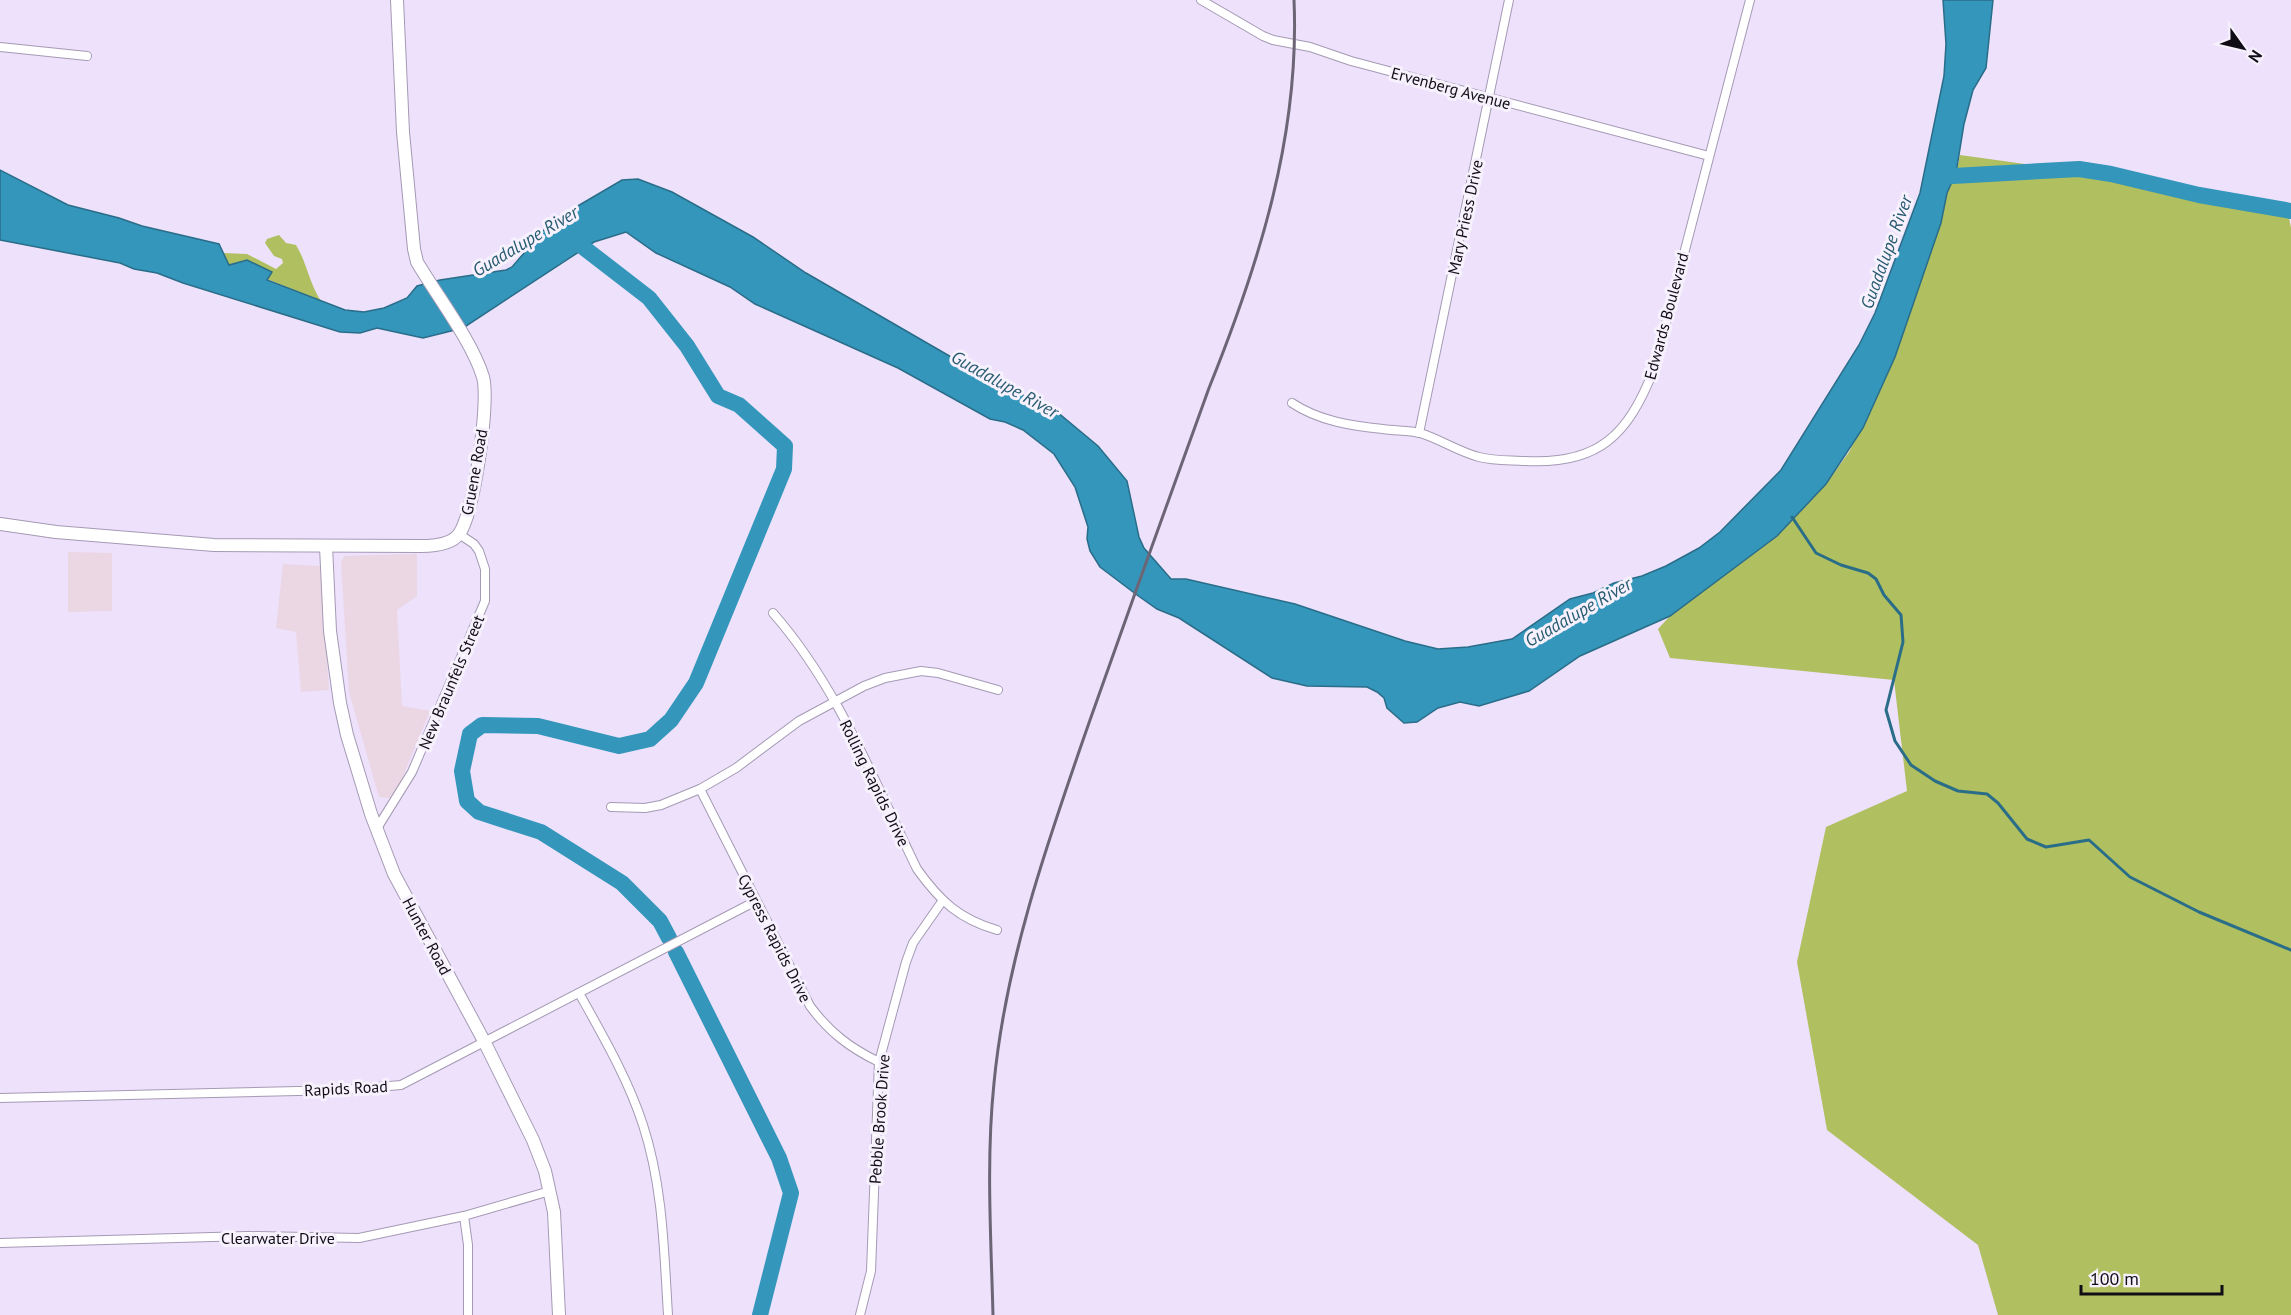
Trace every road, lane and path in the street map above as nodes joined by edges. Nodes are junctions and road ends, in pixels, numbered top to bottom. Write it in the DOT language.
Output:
graph roads {
  1 [pos="397,0"];
  2 [pos="1201,0"];
  3 [pos="1509,0"];
  4 [pos="1750,0"];
  5 [pos="0,47"];
  6 [pos="87,56"];
  7 [pos="1490,98"];
  8 [pos="1708,156"];
  9 [pos="1292,403"];
  10 [pos="1419,433"];
  11 [pos="0,524"];
  12 [pos="459,534"];
  13 [pos="326,546"];
  14 [pos="773,613"];
  15 [pos="998,690"];
  16 [pos="836,703"];
  17 [pos="700,789"];
  18 [pos="611,807"];
  19 [pos="376,830"];
  20 [pos="943,900"];
  21 [pos="756,901"];
  22 [pos="997,930"];
  23 [pos="579,993"];
  24 [pos="484,1041"];
  25 [pos="879,1062"];
  26 [pos="0,1098"];
  27 [pos="550,1191"];
  28 [pos="464,1216"];
  29 [pos="0,1243"];
  30 [pos="468,1315"];
  31 [pos="559,1315"];
  32 [pos="669,1315"];
  33 [pos="860,1315"];
  1 -- 12 [label="street, Gruene Road"];
  2 -- 7 [label="street, Ervenberg Avenue"];
  3 -- 7 [label="street, Mary Priess Drive"];
  4 -- 8 [label="street, Edwards Boulevard"];
  5 -- 6 [label="street"];
  7 -- 8 [label="street, Ervenberg Avenue"];
  7 -- 10 [label="street, Mary Priess Drive"];
  8 -- 10 [label="street, Edwards Boulevard"];
  9 -- 10 [label="street, Edwards Boulevard"];
  11 -- 13 [label="street, Gruene Road"];
  12 -- 13 [label="street, Gruene Road"];
  12 -- 19 [label="street, New Braunfels Street"];
  13 -- 19 [label="street, Hunter Road"];
  14 -- 16 [label="street, Rolling Rapids Drive"];
  15 -- 16 [label="street"];
  16 -- 17 [label="street"];
  16 -- 20 [label="street, Rolling Rapids Drive"];
  17 -- 18 [label="street"];
  17 -- 21 [label="street, Cypress Rapids Drive"];
  19 -- 24 [label="street, Hunter Road"];
  20 -- 22 [label="street, Rolling Rapids Drive"];
  20 -- 25 [label="street, Pebble Brook Drive"];
  21 -- 23 [label="street, Rapids Road"];
  21 -- 25 [label="street, Cypress Rapids Drive"];
  23 -- 24 [label="street, Rapids Road"];
  23 -- 32 [label="street"];
  24 -- 26 [label="street, Rapids Road"];
  24 -- 27 [label="street, Hunter Road"];
  25 -- 33 [label="street, Pebble Brook Drive"];
  27 -- 28 [label="street, Clearwater Drive"];
  27 -- 31 [label="street, Hunter Road"];
  28 -- 29 [label="street, Clearwater Drive"];
  28 -- 30 [label="street"];
}
